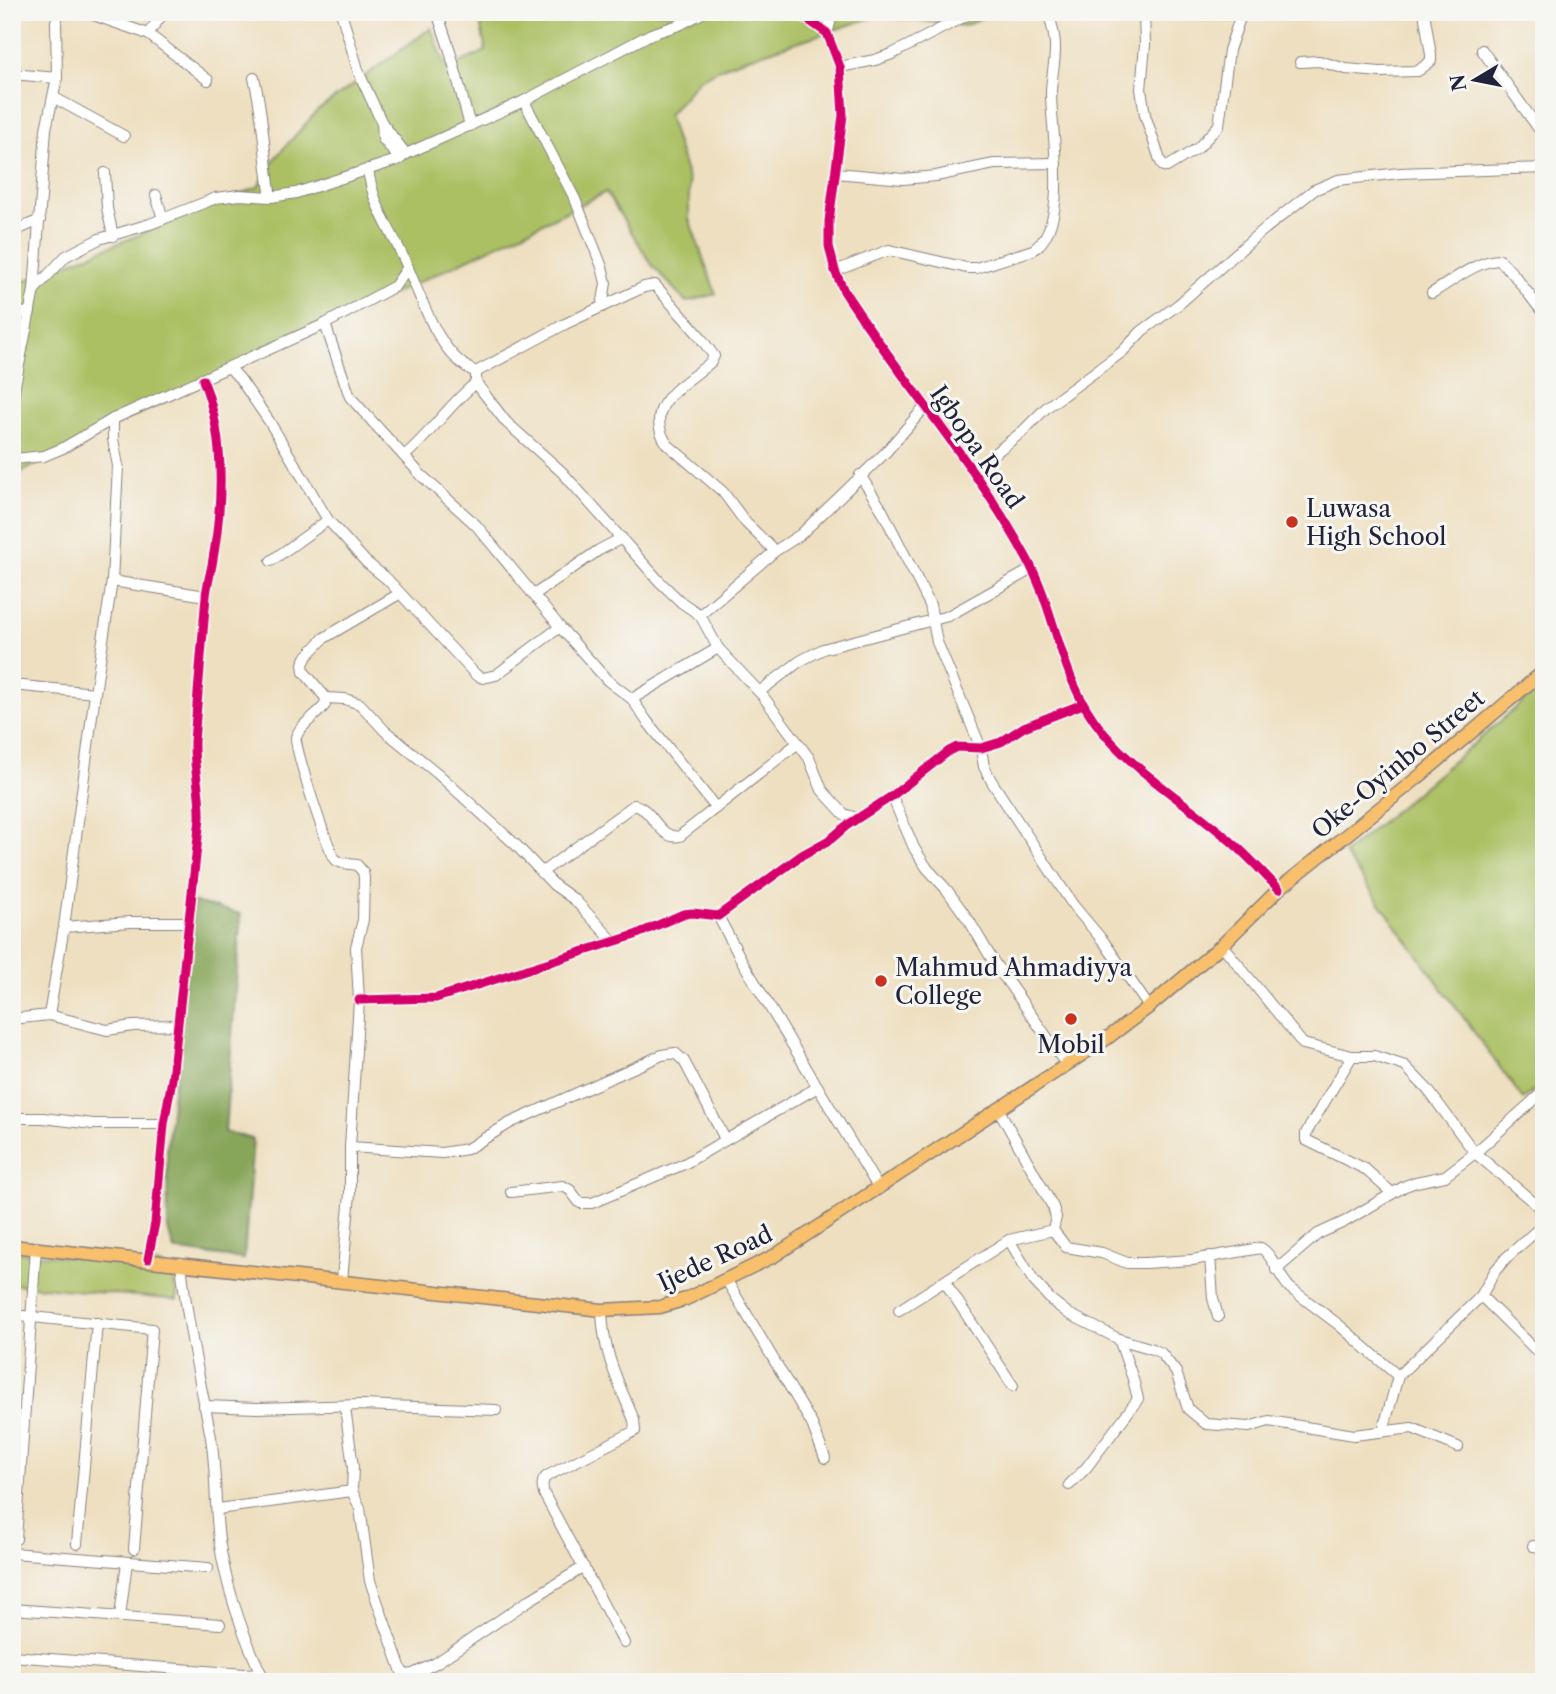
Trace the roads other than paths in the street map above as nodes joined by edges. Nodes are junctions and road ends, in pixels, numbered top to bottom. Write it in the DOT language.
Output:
graph roads {
  1 [pos="59,12"];
  2 [pos="85,12"];
  3 [pos="164,12"];
  4 [pos="341,12"];
  5 [pos="437,12"];
  6 [pos="704,12"];
  7 [pos="796,12"];
  8 [pos="832,12"];
  9 [pos="973,12"];
  10 [pos="1049,12"];
  11 [pos="1144,12"];
  12 [pos="1242,12"];
  13 [pos="1424,12"];
  14 [pos="148,34"];
  15 [pos="827,34"];
  16 [pos="1482,50"];
  17 [pos="1300,62"];
  18 [pos="840,67"];
  19 [pos="12,74"];
  20 [pos="57,78"];
  21 [pos="254,78"];
  22 [pos="208,80"];
  23 [pos="53,97"];
  24 [pos="524,101"];
  25 [pos="382,123"];
  26 [pos="470,126"];
  27 [pos="124,136"];
  28 [pos="1544,136"];
  29 [pos="383,139"];
  30 [pos="403,157"];
  31 [pos="1056,163"];
  32 [pos="381,165"];
  33 [pos="1544,168"];
  34 [pos="368,169"];
  35 [pos="105,173"];
  36 [pos="836,173"];
  37 [pos="156,195"];
  38 [pos="271,197"];
  39 [pos="163,219"];
  40 [pos="40,220"];
  41 [pos="12,232"];
  42 [pos="113,236"];
  43 [pos="408,267"];
  44 [pos="835,271"];
  45 [pos="34,290"];
  46 [pos="1432,293"];
  47 [pos="602,307"];
  48 [pos="30,312"];
  49 [pos="12,314"];
  50 [pos="1544,314"];
  51 [pos="325,324"];
  52 [pos="230,368"];
  53 [pos="476,377"];
  54 [pos="203,380"];
  55 [pos="13,390"];
  56 [pos="925,407"];
  57 [pos="113,419"];
  58 [pos="404,456"];
  59 [pos="14,459"];
  60 [pos="972,471"];
  61 [pos="12,472"];
  62 [pos="860,475"];
  63 [pos="328,520"];
  64 [pos="622,538"];
  65 [pos="775,551"];
  66 [pos="271,561"];
  67 [pos="1032,569"];
  68 [pos="112,581"];
  69 [pos="399,594"];
  70 [pos="535,594"];
  71 [pos="206,596"];
  72 [pos="700,615"];
  73 [pos="933,619"];
  74 [pos="560,627"];
  75 [pos="718,648"];
  76 [pos="1544,671"];
  77 [pos="12,685"];
  78 [pos="759,692"];
  79 [pos="95,693"];
  80 [pos="326,698"];
  81 [pos="632,699"];
  82 [pos="1083,704"];
  83 [pos="798,743"];
  84 [pos="981,748"];
  85 [pos="892,796"];
  86 [pos="716,808"];
  87 [pos="844,814"];
  88 [pos="856,818"];
  89 [pos="846,826"];
  90 [pos="541,873"];
  91 [pos="1279,890"];
  92 [pos="718,916"];
  93 [pos="188,922"];
  94 [pos="64,927"];
  95 [pos="613,941"];
  96 [pos="1222,945"];
  97 [pos="359,1000"];
  98 [pos="1149,1007"];
  99 [pos="49,1015"];
  100 [pos="12,1019"];
  101 [pos="178,1026"];
  102 [pos="1352,1056"];
  103 [pos="1066,1064"];
  104 [pos="818,1087"];
  105 [pos="1544,1091"];
  106 [pos="999,1110"];
  107 [pos="12,1118"];
  108 [pos="164,1124"];
  109 [pos="725,1139"];
  110 [pos="349,1147"];
  111 [pos="1475,1153"];
  112 [pos="879,1189"];
  113 [pos="511,1192"];
  114 [pos="1392,1193"];
  115 [pos="1544,1211"];
  116 [pos="1544,1224"];
  117 [pos="1053,1230"];
  118 [pos="1009,1240"];
  119 [pos="12,1246"];
  120 [pos="36,1247"];
  121 [pos="1210,1256"];
  122 [pos="148,1259"];
  123 [pos="181,1263"];
  124 [pos="1276,1270"];
  125 [pos="342,1280"];
  126 [pos="727,1281"];
  127 [pos="945,1282"];
  128 [pos="1481,1296"];
  129 [pos="601,1310"];
  130 [pos="899,1310"];
  131 [pos="12,1315"];
  132 [pos="32,1315"];
  133 [pos="1218,1317"];
  134 [pos="97,1323"];
  135 [pos="1119,1339"];
  136 [pos="1544,1358"];
  137 [pos="1398,1376"];
  138 [pos="1013,1386"];
  139 [pos="204,1406"];
  140 [pos="345,1407"];
  141 [pos="496,1410"];
  142 [pos="1383,1431"];
  143 [pos="1458,1447"];
  144 [pos="825,1458"];
  145 [pos="1069,1485"];
  146 [pos="352,1491"];
  147 [pos="218,1509"];
  148 [pos="16,1539"];
  149 [pos="77,1544"];
  150 [pos="134,1549"];
  151 [pos="12,1553"];
  152 [pos="127,1562"];
  153 [pos="584,1567"];
  154 [pos="208,1568"];
  155 [pos="12,1609"];
  156 [pos="120,1616"];
  157 [pos="220,1624"];
  158 [pos="624,1643"];
  159 [pos="12,1656"];
  160 [pos="263,1677"];
  1 -- 20 [label="street"];
  2 -- 14 [label="street"];
  3 -- 14 [label="street"];
  4 -- 25 [label="street"];
  5 -- 26 [label="street"];
  6 -- 24 [label="street"];
  7 -- 15 [label="street"];
  8 -- 15 [label="street"];
  9 -- 18 [label="street"];
  10 -- 31 [label="street"];
  11 -- 12 [label="street"];
  13 -- 17 [label="street"];
  14 -- 22 [label="street"];
  15 -- 18 [label="street, Igbopa Road"];
  16 -- 28 [label="street"];
  18 -- 36 [label="street, Igbopa Road"];
  19 -- 20 [label="street"];
  20 -- 23 [label="street"];
  21 -- 38 [label="street"];
  23 -- 27 [label="street"];
  23 -- 40 [label="street"];
  24 -- 26 [label="street"];
  24 -- 47 [label="street"];
  25 -- 29 [label="street"];
  25 -- 30 [label="street"];
  26 -- 30 [label="street"];
  29 -- 30 [label="street"];
  29 -- 32 [label="street"];
  30 -- 32 [label="street"];
  31 -- 36 [label="street"];
  31 -- 44 [label="street"];
  32 -- 34 [label="street"];
  33 -- 60 [label="street"];
  34 -- 38 [label="street"];
  34 -- 43 [label="street"];
  35 -- 42 [label="street"];
  36 -- 44 [label="street, Igbopa Road"];
  37 -- 39 [label="street"];
  38 -- 39 [label="street"];
  39 -- 42 [label="street"];
  40 -- 41 [label="street"];
  40 -- 45 [label="street"];
  42 -- 45 [label="street"];
  43 -- 51 [label="street"];
  43 -- 53 [label="street"];
  44 -- 56 [label="street, Igbopa Road"];
  45 -- 48 [label="street"];
  46 -- 50 [label="street"];
  47 -- 53 [label="street"];
  47 -- 65 [label="street"];
  48 -- 49 [label="street"];
  48 -- 55 [label="street"];
  51 -- 52 [label="street"];
  51 -- 58 [label="street"];
  52 -- 54 [label="street"];
  52 -- 63 [label="street"];
  53 -- 58 [label="street"];
  53 -- 64 [label="street"];
  54 -- 57 [label="street"];
  54 -- 71 [label="street"];
  55 -- 59 [label="street"];
  56 -- 60 [label="street, Igbopa Road"];
  56 -- 62 [label="street"];
  57 -- 59 [label="street"];
  57 -- 68 [label="street"];
  58 -- 70 [label="street"];
  59 -- 61 [label="street"];
  60 -- 67 [label="street, Igbopa Road"];
  62 -- 65 [label="street"];
  62 -- 73 [label="street"];
  63 -- 66 [label="street"];
  63 -- 69 [label="street"];
  64 -- 70 [label="street"];
  64 -- 72 [label="street"];
  65 -- 72 [label="street"];
  67 -- 73 [label="street"];
  67 -- 82 [label="street, Igbopa Road"];
  68 -- 71 [label="street"];
  68 -- 79 [label="street"];
  69 -- 74 [label="street"];
  69 -- 80 [label="street"];
  70 -- 74 [label="street"];
  71 -- 93 [label="street"];
  72 -- 75 [label="street"];
  73 -- 78 [label="street"];
  73 -- 84 [label="street"];
  74 -- 81 [label="street"];
  75 -- 78 [label="street"];
  75 -- 81 [label="street"];
  76 -- 91 [label="main road, Oke-Oyinbo Street"];
  77 -- 79 [label="street"];
  78 -- 83 [label="street"];
  79 -- 94 [label="street"];
  80 -- 90 [label="street"];
  80 -- 97 [label="street"];
  81 -- 86 [label="street"];
  82 -- 84 [label="street"];
  82 -- 91 [label="street, Igbopa Road"];
  83 -- 86 [label="street"];
  83 -- 87 [label="street"];
  84 -- 85 [label="street"];
  84 -- 98 [label="street"];
  85 -- 88 [label="street"];
  85 -- 103 [label="street"];
  86 -- 90 [label="street"];
  87 -- 88 [label="street"];
  87 -- 89 [label="street"];
  88 -- 89 [label="street"];
  89 -- 92 [label="street"];
  90 -- 95 [label="street"];
  91 -- 96 [label="main road, Ijede Road"];
  92 -- 95 [label="street"];
  92 -- 104 [label="street"];
  93 -- 94 [label="street"];
  93 -- 101 [label="street"];
  94 -- 99 [label="street"];
  95 -- 97 [label="street"];
  96 -- 98 [label="main road, Ijede Road"];
  96 -- 102 [label="street"];
  97 -- 110 [label="street"];
  98 -- 103 [label="main road, Ijede Road"];
  99 -- 100 [label="street"];
  99 -- 101 [label="street"];
  101 -- 108 [label="street"];
  102 -- 111 [label="street"];
  102 -- 114 [label="street"];
  103 -- 106 [label="main road, Ijede Road"];
  104 -- 109 [label="street"];
  104 -- 112 [label="street"];
  105 -- 111 [label="street"];
  106 -- 112 [label="main road, Ijede Road"];
  106 -- 117 [label="street"];
  107 -- 108 [label="street"];
  108 -- 122 [label="street"];
  109 -- 110 [label="street"];
  109 -- 113 [label="street"];
  110 -- 125 [label="street"];
  111 -- 114 [label="street"];
  111 -- 115 [label="street"];
  112 -- 126 [label="main road, Ijede Road"];
  114 -- 124 [label="street"];
  116 -- 128 [label="street"];
  117 -- 118 [label="street"];
  117 -- 121 [label="street"];
  118 -- 127 [label="street"];
  118 -- 135 [label="street"];
  119 -- 120 [label="main road, Ijede Road"];
  120 -- 122 [label="main road, Ijede Road"];
  120 -- 132 [label="street"];
  121 -- 124 [label="street"];
  121 -- 133 [label="street"];
  122 -- 123 [label="main road, Ijede Road"];
  123 -- 125 [label="main road, Ijede Road"];
  123 -- 139 [label="street"];
  124 -- 137 [label="street"];
  125 -- 129 [label="main road, Ijede Road"];
  126 -- 129 [label="main road, Ijede Road"];
  126 -- 144 [label="street"];
  127 -- 130 [label="street"];
  127 -- 138 [label="street"];
  128 -- 136 [label="street"];
  128 -- 137 [label="street"];
  129 -- 153 [label="street"];
  131 -- 132 [label="street"];
  132 -- 134 [label="street"];
  132 -- 148 [label="street"];
  134 -- 149 [label="street"];
  134 -- 150 [label="street"];
  135 -- 142 [label="street"];
  135 -- 145 [label="street"];
  137 -- 142 [label="street"];
  139 -- 140 [label="street"];
  139 -- 147 [label="street"];
  140 -- 141 [label="street"];
  140 -- 146 [label="street"];
  142 -- 143 [label="street"];
  146 -- 147 [label="street"];
  146 -- 153 [label="street"];
  147 -- 160 [label="street"];
  151 -- 152 [label="street"];
  152 -- 154 [label="street"];
  152 -- 156 [label="street"];
  153 -- 158 [label="street"];
  155 -- 156 [label="street"];
  156 -- 157 [label="street"];
  159 -- 160 [label="street"];
}
